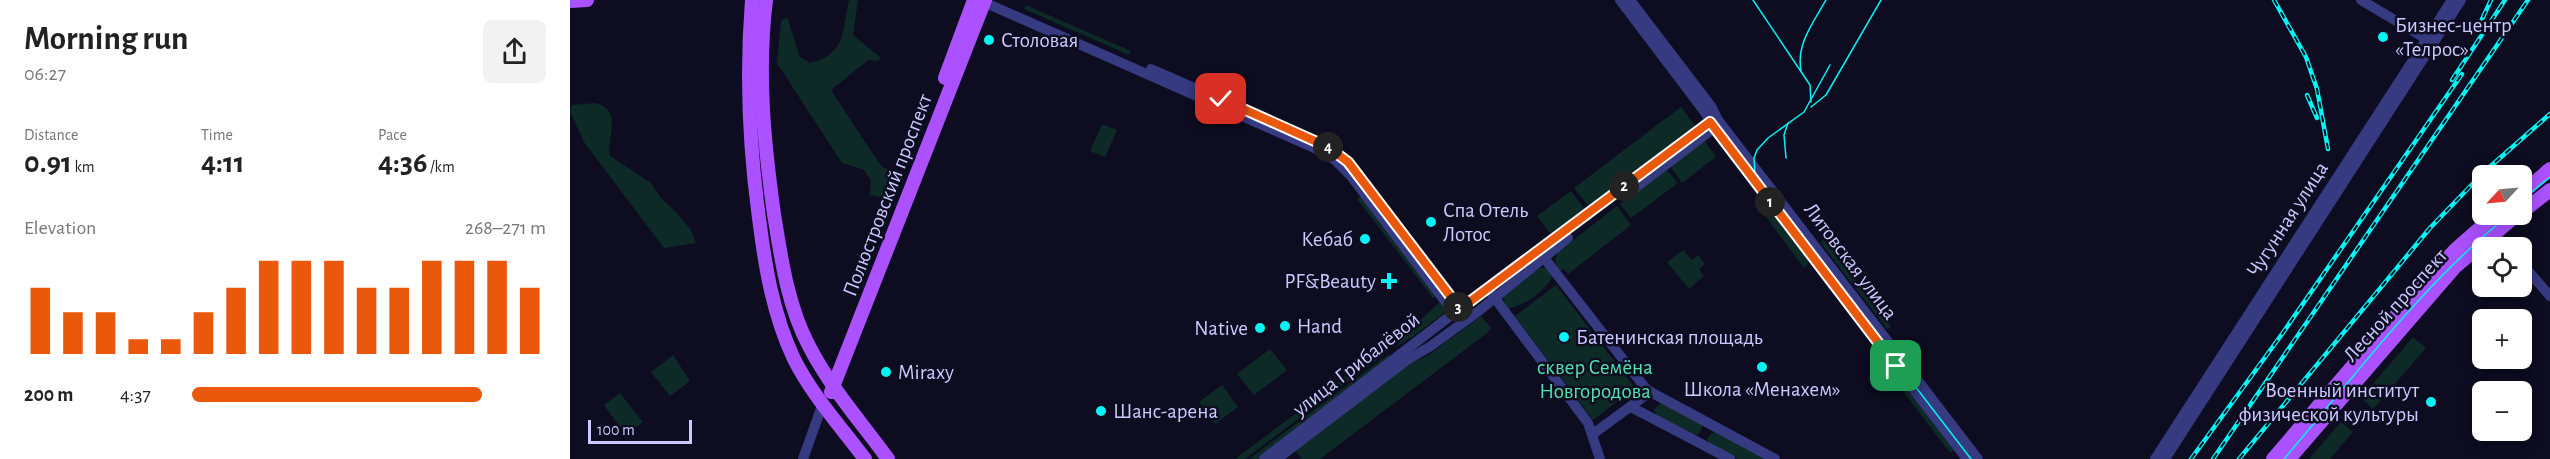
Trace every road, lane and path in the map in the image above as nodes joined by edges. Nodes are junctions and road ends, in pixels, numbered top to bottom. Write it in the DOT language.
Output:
graph roads {
  1 [pos="587,0"];
  2 [pos="752,0"];
  3 [pos="766,0"];
  4 [pos="1620,0"];
  5 [pos="1630,0"];
  6 [pos="2361,0"];
  7 [pos="2452,0"];
  8 [pos="2461,0"];
  9 [pos="570,1"];
  10 [pos="983,1"];
  11 [pos="2430,41"];
  12 [pos="1714,123"];
  13 [pos="2550,169"];
  14 [pos="2532,184"];
  15 [pos="2550,190"];
  16 [pos="2532,204"];
  17 [pos="2490,225"];
  18 [pos="2490,225"];
  19 [pos="1541,255"];
  20 [pos="2532,275"];
  21 [pos="1490,293"];
  22 [pos="2550,296"];
  23 [pos="1457,311"];
  24 [pos="1465,321"];
  25 [pos="832,383"];
  26 [pos="1650,392"];
  27 [pos="823,403"];
  28 [pos="1631,407"];
  29 [pos="1711,425"];
  30 [pos="1593,434"];
  31 [pos="1700,443"];
  32 [pos="803,459"];
  33 [pos="865,459"];
  34 [pos="888,459"];
  35 [pos="1264,459"];
  36 [pos="1277,459"];
  37 [pos="1600,459"];
  38 [pos="1730,459"];
  39 [pos="1775,459"];
  40 [pos="1967,459"];
  41 [pos="1978,459"];
  42 [pos="2155,459"];
  43 [pos="2165,459"];
  44 [pos="2273,459"];
  45 [pos="2289,459"];
  1 -- 9 [label="main road"];
  2 -- 27 [label="main road"];
  3 -- 25 [label="main road"];
  4 -- 12 [label="street, Литовская улица"];
  5 -- 12 [label="street, Литовская улица"];
  6 -- 11 [label="street"];
  7 -- 11 [label="street, Чугунная улица"];
  8 -- 11 [label="street, Чугунная улица"];
  10 -- 23 [label="street"];
  10 -- 25 [label="main road, Полюстровский проспект"];
  11 -- 42 [label="street, Чугунная улица"];
  11 -- 43 [label="street, Чугунная улица"];
  12 -- 19 [label="street, улица Грибалёвой"];
  12 -- 40 [label="street, Литовская улица"];
  12 -- 41 [label="street, Литовская улица"];
  13 -- 14 [label="main road"];
  15 -- 16 [label="main road"];
  17 -- 44 [label="main road, Лесной проспект"];
  18 -- 45 [label="main road, Лесной проспект"];
  19 -- 21 [label="street, улица Грибалёвой"];
  19 -- 26 [label="street"];
  20 -- 22 [label="street"];
  21 -- 23 [label="street, улица Грибалёвой"];
  21 -- 24 [label="street, улица Грибалёвой"];
  21 -- 30 [label="street"];
  23 -- 24 [label="street"];
  23 -- 35 [label="street, улица Грибалёвой"];
  24 -- 36 [label="street, улица Грибалёвой"];
  25 -- 27 [label="main road, Полюстровский проспект"];
  25 -- 34 [label="main road"];
  26 -- 28 [label="street"];
  26 -- 29 [label="street"];
  27 -- 32 [label="street, Полюстровский проспект"];
  27 -- 33 [label="main road"];
  28 -- 30 [label="street"];
  28 -- 31 [label="street"];
  29 -- 31 [label="street"];
  29 -- 39 [label="street"];
  30 -- 37 [label="street"];
  31 -- 38 [label="street"];
}
